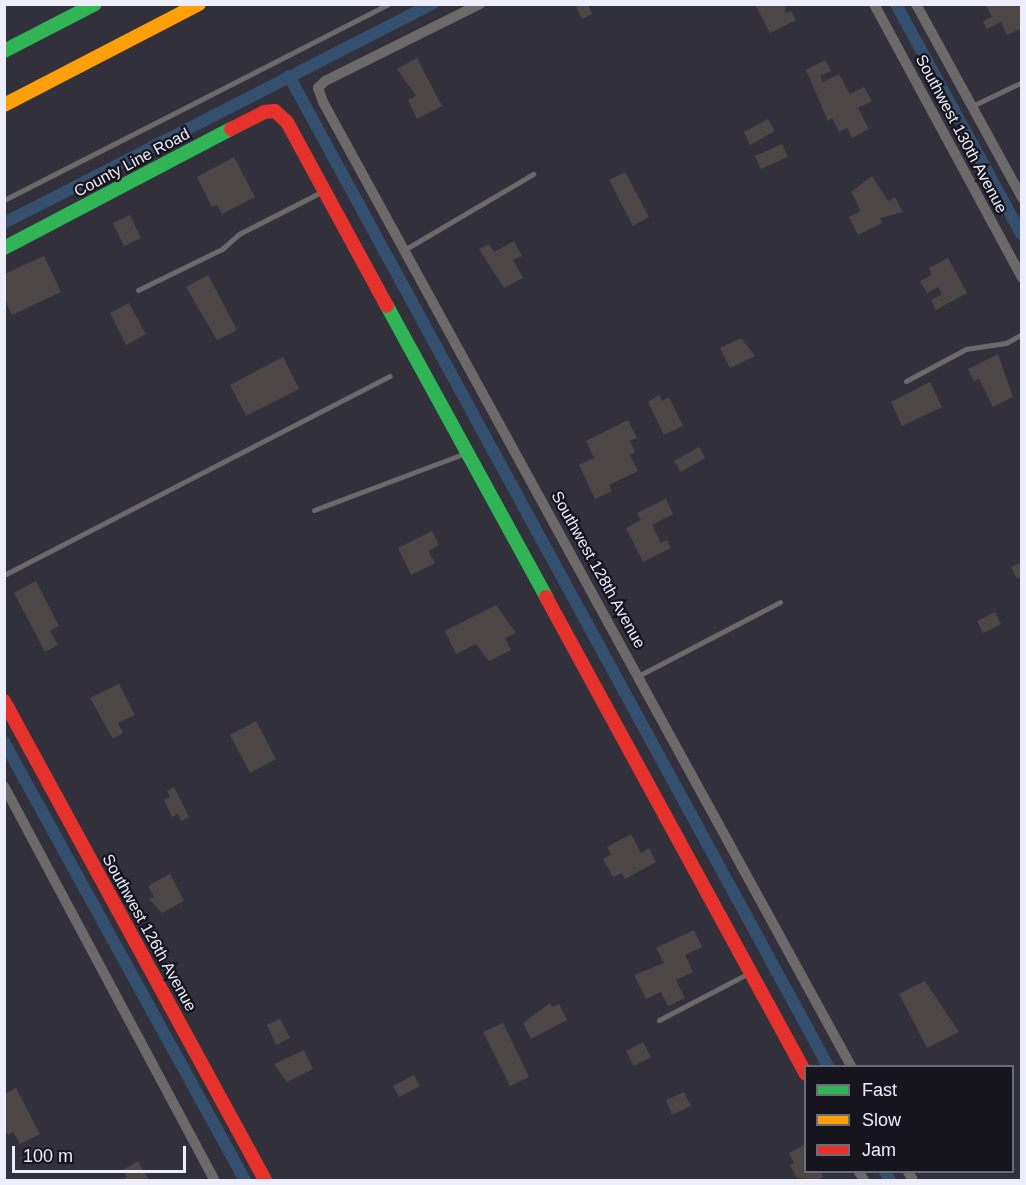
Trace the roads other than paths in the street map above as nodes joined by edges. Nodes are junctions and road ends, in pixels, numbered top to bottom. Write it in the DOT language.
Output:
graph roads {
  1 [pos="95,4"];
  2 [pos="199,4"];
  3 [pos="388,4"];
  4 [pos="480,4"];
  5 [pos="874,4"];
  6 [pos="916,4"];
  7 [pos="4,51"];
  8 [pos="1022,82"];
  9 [pos="4,105"];
  10 [pos="972,106"];
  11 [pos="533,174"];
  12 [pos="324,190"];
  13 [pos="1022,198"];
  14 [pos="4,200"];
  15 [pos="4,248"];
  16 [pos="404,250"];
  17 [pos="1022,278"];
  18 [pos="138,290"];
  19 [pos="1022,334"];
  20 [pos="390,376"];
  21 [pos="906,381"];
  22 [pos="467,453"];
  23 [pos="314,510"];
  24 [pos="4,575"];
  25 [pos="780,602"];
  26 [pos="637,677"];
  27 [pos="4,701"];
  28 [pos="4,786"];
  29 [pos="750,972"];
  30 [pos="659,1020"];
  31 [pos="850,1065"];
  32 [pos="804,1070"];
  33 [pos="214,1180"];
  34 [pos="265,1180"];
  1 -- 7 [label="main road"];
  2 -- 9 [label="main road"];
  3 -- 14 [label="lane"];
  4 -- 16 [label="street, Southwest 128th Avenue"];
  5 -- 17 [label="street, Southwest 130th Avenue"];
  6 -- 10 [label="street, Southwest 130th Avenue"];
  8 -- 10 [label="lane"];
  10 -- 13 [label="street, Southwest 130th Avenue"];
  11 -- 16 [label="lane"];
  12 -- 15 [label="main road, County Line Road"];
  12 -- 18 [label="lane"];
  12 -- 22 [label="main road"];
  16 -- 26 [label="street, Southwest 128th Avenue"];
  19 -- 21 [label="lane"];
  20 -- 24 [label="lane"];
  22 -- 23 [label="lane"];
  22 -- 29 [label="main road"];
  25 -- 26 [label="lane"];
  26 -- 31 [label="street, Southwest 128th Avenue"];
  27 -- 34 [label="main road, Southwest 126th Avenue"];
  28 -- 33 [label="street"];
  29 -- 30 [label="lane"];
  29 -- 32 [label="main road"];
}
